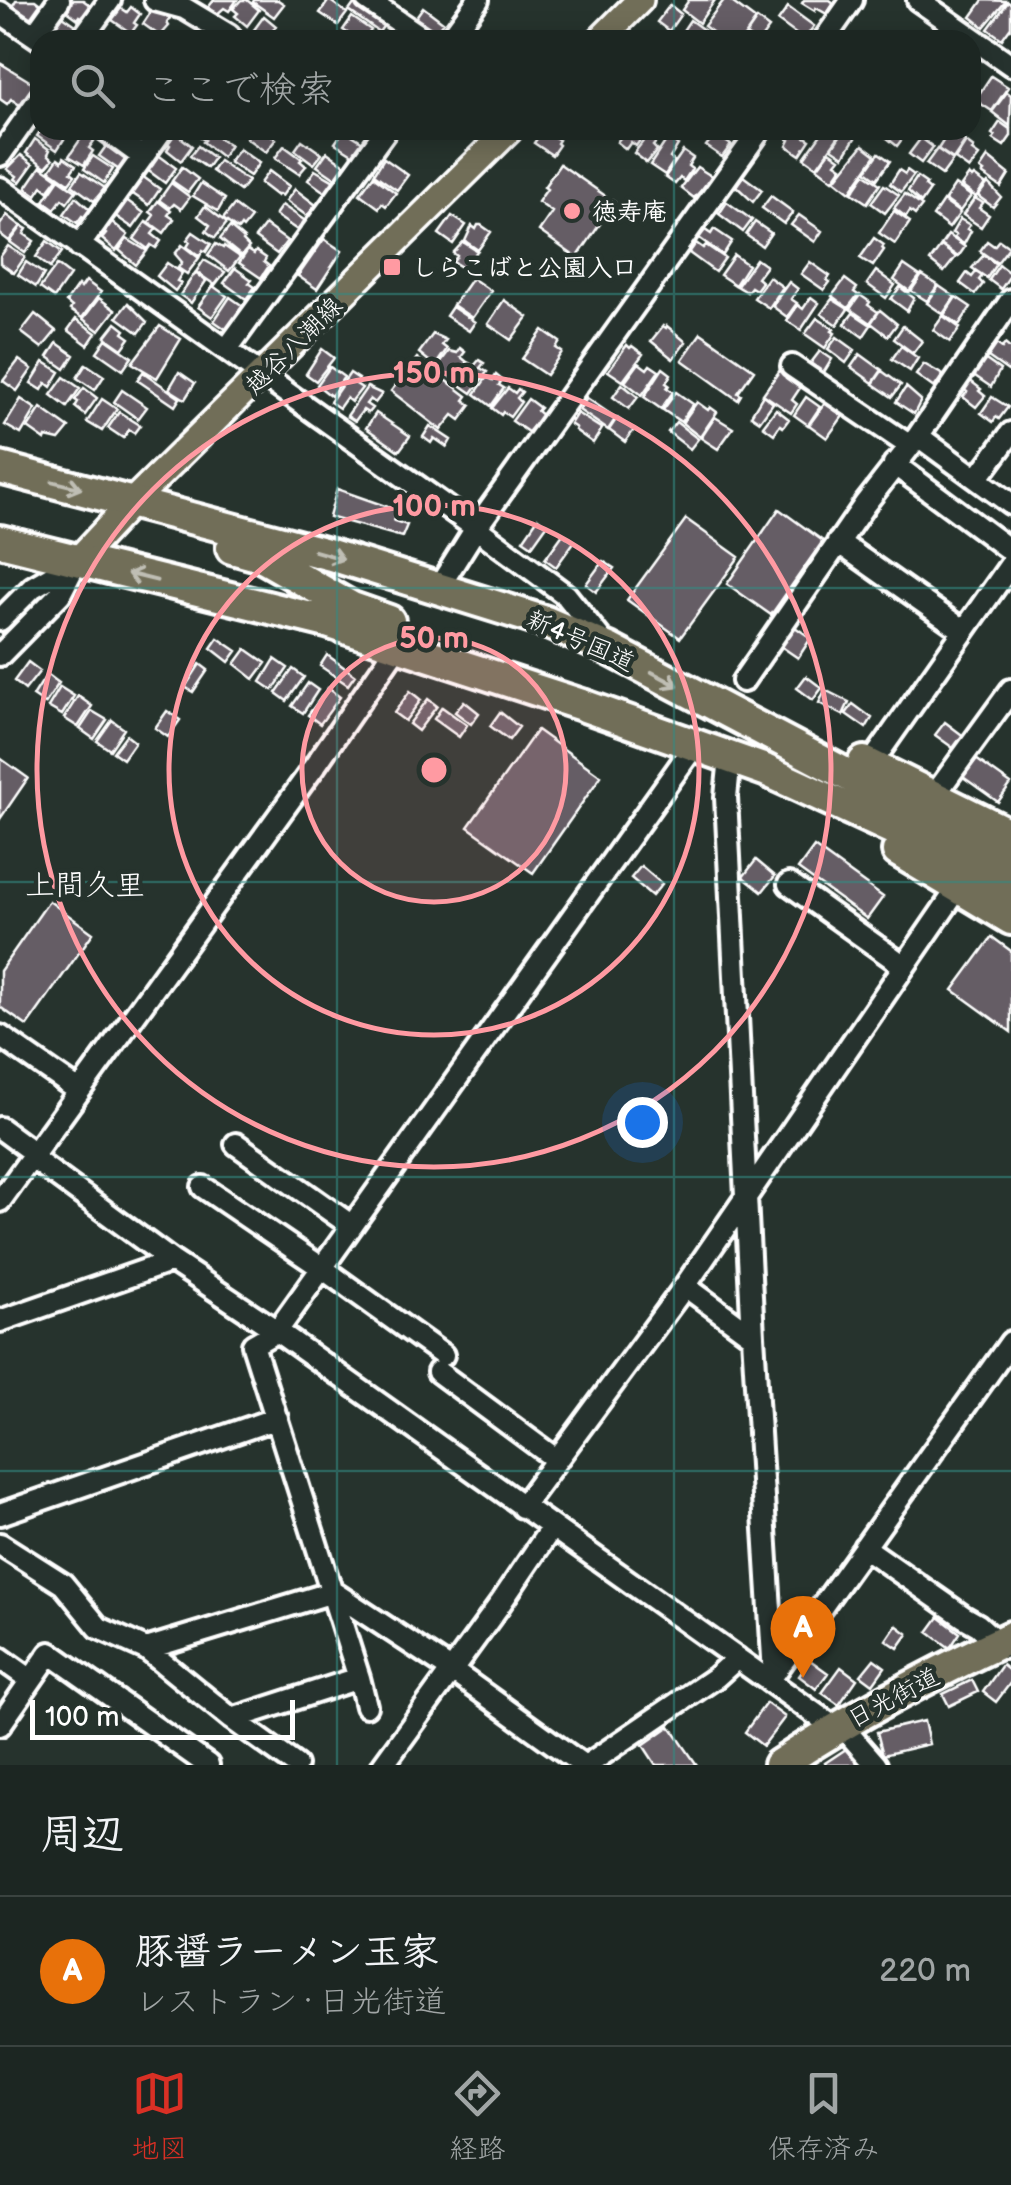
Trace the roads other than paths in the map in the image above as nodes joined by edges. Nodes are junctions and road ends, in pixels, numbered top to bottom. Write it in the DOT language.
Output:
graph roads {
  1 [pos="58,0"];
  2 [pos="110,0"];
  3 [pos="155,0"];
  4 [pos="367,0"];
  5 [pos="478,0"];
  6 [pos="640,0"];
  7 [pos="852,0"];
  8 [pos="918,0"];
  9 [pos="0,12"];
  10 [pos="41,30"];
  11 [pos="88,30"];
  12 [pos="221,30"];
  13 [pos="411,30"];
  14 [pos="459,30"];
  15 [pos="610,30"];
  16 [pos="831,30"];
  17 [pos="967,30"];
  18 [pos="30,33"];
  19 [pos="981,39"];
  20 [pos="1007,55"];
  21 [pos="30,112"];
  22 [pos="120,140"];
  23 [pos="155,140"];
  24 [pos="379,140"];
  25 [pos="500,140"];
  26 [pos="753,140"];
  27 [pos="0,154"];
  28 [pos="143,156"];
  29 [pos="0,188"];
  30 [pos="79,246"];
  31 [pos="1011,300"];
  32 [pos="226,349"];
  33 [pos="792,366"];
  34 [pos="263,375"];
  35 [pos="1011,433"];
  36 [pos="914,441"];
  37 [pos="894,464"];
  38 [pos="0,468"];
  39 [pos="977,479"];
  40 [pos="133,501"];
  41 [pos="1011,504"];
  42 [pos="476,528"];
  43 [pos="0,540"];
  44 [pos="838,542"];
  45 [pos="1011,551"];
  46 [pos="78,561"];
  47 [pos="1011,564"];
  48 [pos="439,588"];
  49 [pos="1003,591"];
  50 [pos="0,620"];
  51 [pos="964,631"];
  52 [pos="398,644"];
  53 [pos="609,649"];
  54 [pos="0,655"];
  55 [pos="743,681"];
  56 [pos="1011,690"];
  57 [pos="541,692"];
  58 [pos="730,714"];
  59 [pos="694,746"];
  60 [pos="730,757"];
  61 [pos="870,765"];
  62 [pos="765,770"];
  63 [pos="934,796"];
  64 [pos="1008,827"];
  65 [pos="1011,868"];
  66 [pos="789,884"];
  67 [pos="958,888"];
  68 [pos="1011,892"];
  69 [pos="1011,919"];
  70 [pos="904,966"];
  71 [pos="0,1036"];
  72 [pos="79,1091"];
  73 [pos="0,1128"];
  74 [pos="236,1144"];
  75 [pos="33,1154"];
  76 [pos="203,1187"];
  77 [pos="748,1193"];
  78 [pos="0,1201"];
  79 [pos="352,1226"];
  80 [pos="172,1260"];
  81 [pos="322,1268"];
  82 [pos="685,1286"];
  83 [pos="0,1321"];
  84 [pos="277,1331"];
  85 [pos="753,1336"];
  86 [pos="1011,1342"];
  87 [pos="277,1418"];
  88 [pos="557,1460"];
  89 [pos="522,1507"];
  90 [pos="0,1514"];
  91 [pos="552,1527"];
  92 [pos="0,1545"];
  93 [pos="864,1547"];
  94 [pos="333,1592"];
  95 [pos="1007,1645"];
  96 [pos="146,1650"];
  97 [pos="0,1658"];
  98 [pos="737,1658"];
  99 [pos="450,1670"];
  100 [pos="772,1677"];
  101 [pos="359,1678"];
  102 [pos="31,1680"];
  103 [pos="366,1706"];
  104 [pos="232,1718"];
  105 [pos="0,1725"];
  106 [pos="838,1727"];
  107 [pos="208,1765"];
  108 [pos="296,1765"];
  109 [pos="383,1765"];
  110 [pos="585,1765"];
  111 [pos="779,1765"];
  112 [pos="876,1765"];
  1 -- 10 [label="street"];
  2 -- 11 [label="street"];
  3 -- 12 [label="street"];
  4 -- 13 [label="street"];
  5 -- 14 [label="street"];
  6 -- 15 [label="main road"];
  7 -- 16 [label="street"];
  8 -- 17 [label="street"];
  9 -- 18 [label="street"];
  19 -- 20 [label="street"];
  21 -- 27 [label="street"];
  22 -- 28 [label="street"];
  23 -- 28 [label="street"];
  24 -- 32 [label="street"];
  25 -- 34 [label="main road, 越谷八潮線"];
  26 -- 42 [label="street"];
  28 -- 30 [label="street"];
  29 -- 30 [label="street"];
  30 -- 32 [label="street"];
  31 -- 36 [label="street"];
  32 -- 34 [label="street"];
  33 -- 36 [label="street"];
  34 -- 40 [label="main road, 越谷八潮線"];
  34 -- 42 [label="street"];
  35 -- 39 [label="street"];
  36 -- 37 [label="street"];
  36 -- 39 [label="street"];
  37 -- 44 [label="street"];
  37 -- 45 [label="street"];
  38 -- 40 [label="highway, 新4号国道, one-way"];
  39 -- 41 [label="street"];
  40 -- 46 [label="main road, 越谷八潮線"];
  40 -- 48 [label="highway, 新4号国道, one-way"];
  40 -- 57 [label="highway"];
  42 -- 48 [label="street"];
  42 -- 53 [label="street"];
  43 -- 46 [label="highway"];
  44 -- 51 [label="street"];
  44 -- 55 [label="street"];
  46 -- 50 [label="street"];
  52 -- 46 [label="highway, one-way"];
  46 -- 54 [label="street"];
  47 -- 49 [label="street"];
  48 -- 53 [label="highway, 新4号国道"];
  49 -- 51 [label="street"];
  51 -- 61 [label="street"];
  52 -- 57 [label="highway"];
  52 -- 72 [label="street"];
  53 -- 58 [label="highway, 新4号国道, one-way"];
  56 -- 63 [label="street"];
  57 -- 59 [label="highway"];
  58 -- 61 [label="highway"];
  58 -- 65 [label="highway, 新4号国道"];
  59 -- 60 [label="highway"];
  59 -- 79 [label="street"];
  60 -- 62 [label="highway"];
  60 -- 77 [label="street"];
  61 -- 63 [label="highway"];
  62 -- 67 [label="highway"];
  62 -- 68 [label="highway"];
  63 -- 64 [label="highway"];
  66 -- 70 [label="street"];
  67 -- 69 [label="highway"];
  67 -- 70 [label="street"];
  70 -- 77 [label="street"];
  71 -- 72 [label="street"];
  72 -- 75 [label="street"];
  73 -- 75 [label="street"];
  74 -- 79 [label="street"];
  75 -- 78 [label="street"];
  75 -- 80 [label="street"];
  76 -- 81 [label="street"];
  77 -- 82 [label="street"];
  77 -- 85 [label="street"];
  79 -- 81 [label="street"];
  80 -- 83 [label="street"];
  80 -- 84 [label="street"];
  81 -- 84 [label="street"];
  81 -- 88 [label="street"];
  82 -- 85 [label="street"];
  82 -- 88 [label="street"];
  84 -- 87 [label="street"];
  84 -- 89 [label="street"];
  85 -- 100 [label="street"];
  86 -- 93 [label="street"];
  87 -- 90 [label="street"];
  87 -- 94 [label="street"];
  88 -- 89 [label="street"];
  89 -- 91 [label="street"];
  91 -- 98 [label="street"];
  91 -- 99 [label="street"];
  92 -- 96 [label="street"];
  93 -- 95 [label="street"];
  93 -- 100 [label="street"];
  94 -- 96 [label="street"];
  94 -- 99 [label="street"];
  94 -- 101 [label="street"];
  95 -- 106 [label="highway, 日光街道"];
  96 -- 104 [label="street"];
  97 -- 102 [label="street"];
  98 -- 100 [label="street"];
  98 -- 110 [label="street"];
  99 -- 109 [label="street"];
  99 -- 110 [label="street"];
  100 -- 106 [label="street"];
  101 -- 103 [label="street"];
  101 -- 104 [label="street"];
  102 -- 105 [label="street"];
  102 -- 107 [label="street"];
  104 -- 108 [label="street"];
  106 -- 111 [label="highway, 日光街道"];
  106 -- 112 [label="street"];
}
